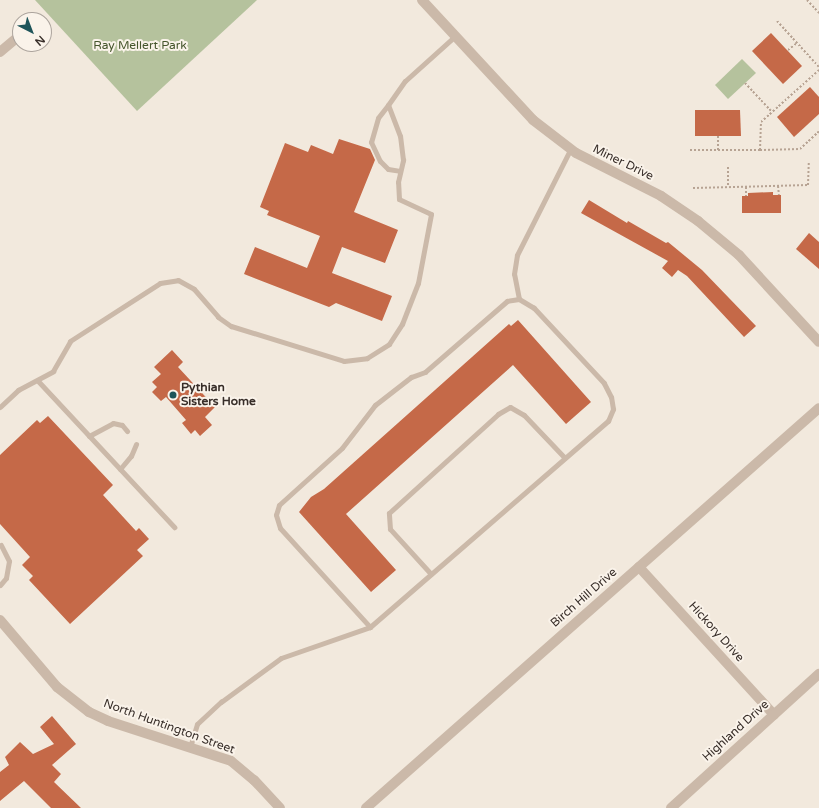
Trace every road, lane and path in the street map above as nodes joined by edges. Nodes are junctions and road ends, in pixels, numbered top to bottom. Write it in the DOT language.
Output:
graph roads {
  1 [pos="422,0"];
  2 [pos="807,0"];
  3 [pos="819,13"];
  4 [pos="777,21"];
  5 [pos="454,37"];
  6 [pos="12,42"];
  7 [pos="797,43"];
  8 [pos="788,50"];
  9 [pos="0,52"];
  10 [pos="819,68"];
  11 [pos="745,83"];
  12 [pos="388,105"];
  13 [pos="772,112"];
  14 [pos="819,132"];
  15 [pos="718,136"];
  16 [pos="570,150"];
  17 [pos="690,150"];
  18 [pos="718,150"];
  19 [pos="760,150"];
  20 [pos="809,162"];
  21 [pos="728,167"];
  22 [pos="400,171"];
  23 [pos="746,186"];
  24 [pos="778,186"];
  25 [pos="728,187"];
  26 [pos="693,188"];
  27 [pos="779,195"];
  28 [pos="746,196"];
  29 [pos="519,299"];
  30 [pos="819,342"];
  31 [pos="38,381"];
  32 [pos="0,407"];
  33 [pos="819,408"];
  34 [pos="127,430"];
  35 [pos="89,436"];
  36 [pos="136,444"];
  37 [pos="565,458"];
  38 [pos="120,469"];
  39 [pos="174,527"];
  40 [pos="1,544"];
  41 [pos="639,567"];
  42 [pos="431,574"];
  43 [pos="0,585"];
  44 [pos="0,620"];
  45 [pos="370,627"];
  46 [pos="819,674"];
  47 [pos="774,715"];
  48 [pos="190,747"];
  49 [pos="280,808"];
  50 [pos="366,808"];
  51 [pos="671,808"];
  1 -- 5 [label="street, Miner Drive"];
  2 -- 3 [label="path"];
  4 -- 7 [label="path"];
  5 -- 12 [label="lane"];
  5 -- 16 [label="street, Miner Drive"];
  6 -- 9 [label="street"];
  7 -- 8 [label="path"];
  7 -- 10 [label="path"];
  10 -- 13 [label="path"];
  11 -- 13 [label="path"];
  12 -- 22 [label="lane"];
  12 -- 22 [label="lane"];
  13 -- 19 [label="path"];
  14 -- 19 [label="path"];
  15 -- 18 [label="path"];
  16 -- 29 [label="lane"];
  16 -- 30 [label="street, Miner Drive"];
  17 -- 18 [label="path"];
  18 -- 19 [label="path"];
  20 -- 24 [label="path"];
  21 -- 25 [label="path"];
  22 -- 31 [label="lane"];
  23 -- 24 [label="path"];
  23 -- 25 [label="path"];
  23 -- 28 [label="path"];
  24 -- 27 [label="path"];
  25 -- 26 [label="path"];
  29 -- 37 [label="lane"];
  29 -- 45 [label="lane"];
  31 -- 32 [label="lane"];
  31 -- 35 [label="lane"];
  33 -- 41 [label="street, Birch Hill Drive"];
  34 -- 35 [label="lane"];
  35 -- 38 [label="lane"];
  36 -- 38 [label="lane"];
  37 -- 42 [label="lane"];
  37 -- 42 [label="lane"];
  38 -- 39 [label="lane"];
  40 -- 43 [label="lane"];
  41 -- 47 [label="street, Hickory Drive"];
  41 -- 50 [label="street, Birch Hill Drive"];
  42 -- 45 [label="lane"];
  44 -- 48 [label="street, North Huntington Street"];
  45 -- 48 [label="lane"];
  46 -- 47 [label="street, Highland Drive"];
  47 -- 51 [label="street, Highland Drive"];
  48 -- 49 [label="street, North Huntington Street"];
}
